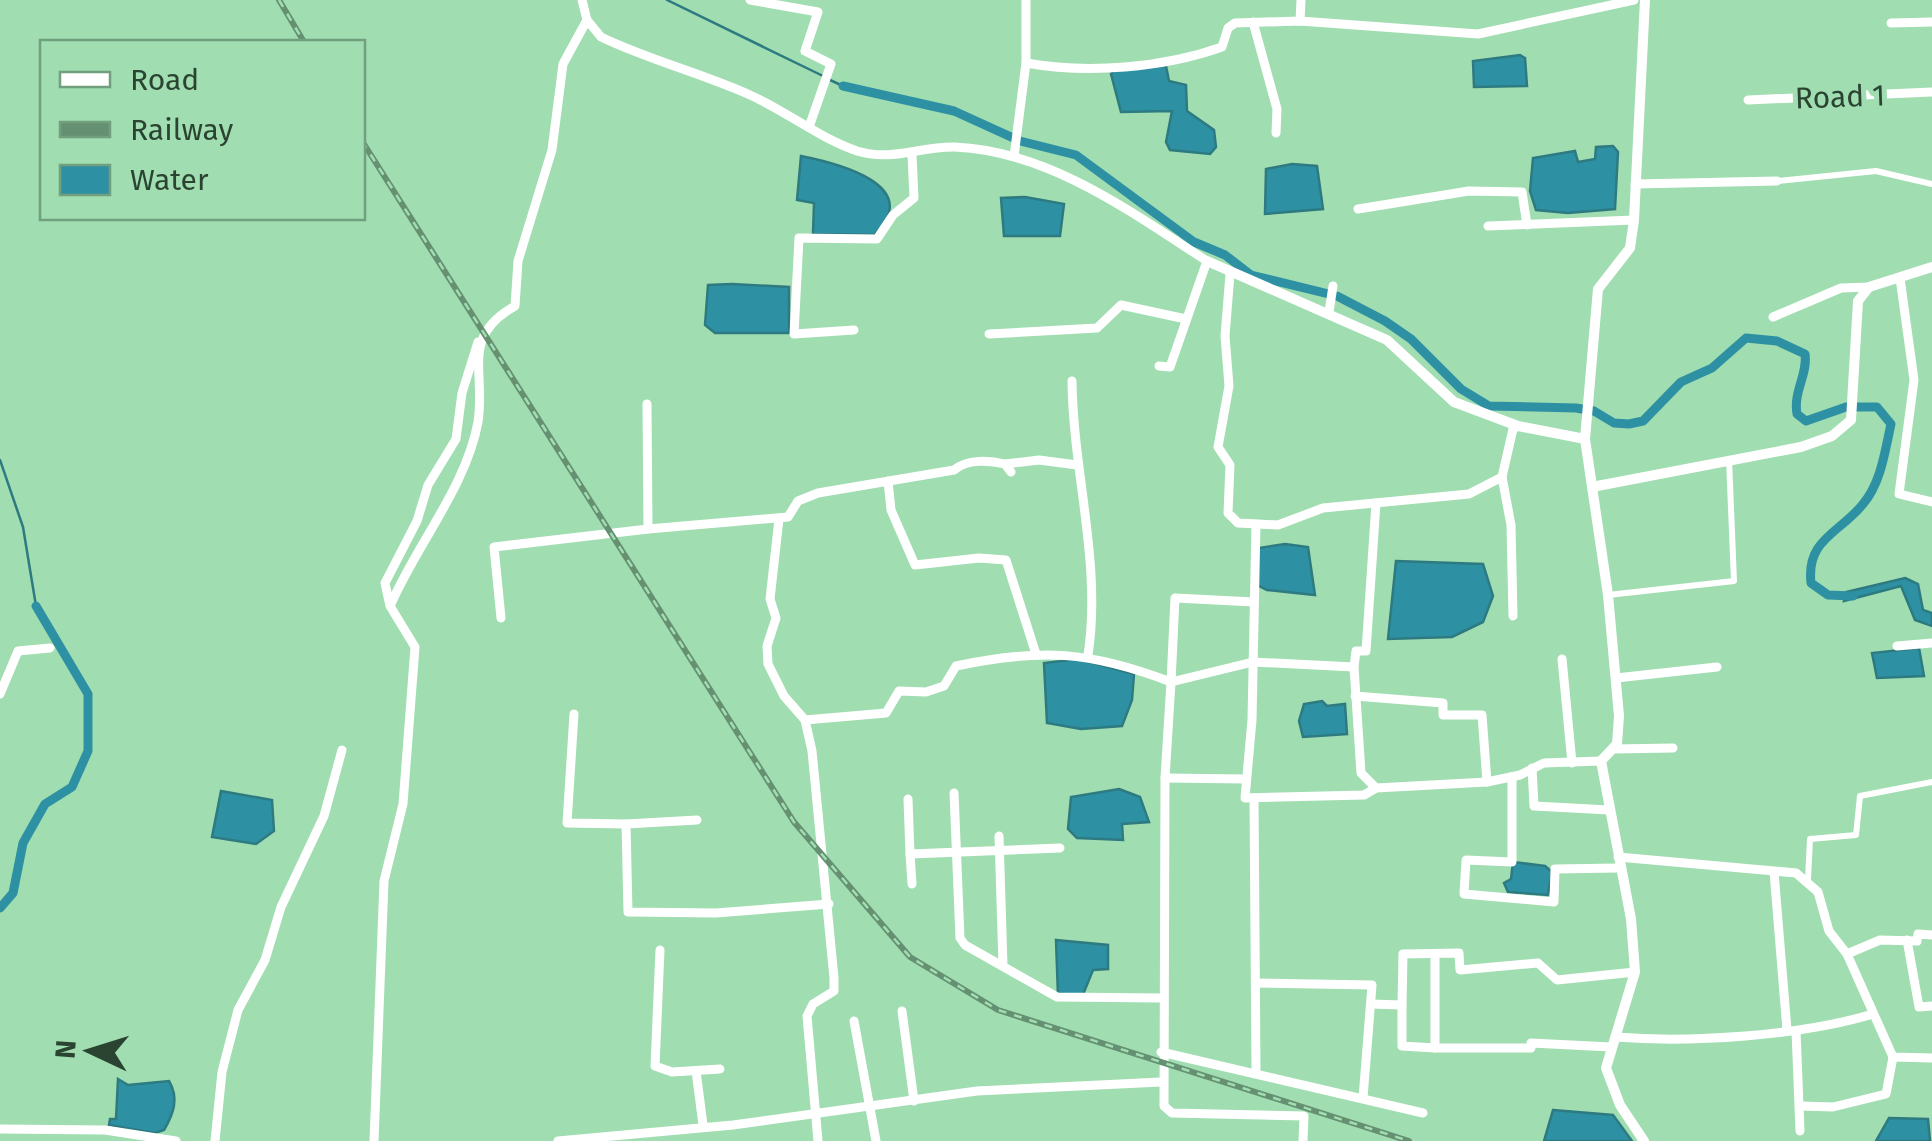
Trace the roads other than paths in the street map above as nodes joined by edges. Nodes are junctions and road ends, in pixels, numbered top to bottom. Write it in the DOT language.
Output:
graph roads {
  1 [pos="582,0"];
  2 [pos="750,0"];
  3 [pos="1026,0"];
  4 [pos="1300,0"];
  5 [pos="1634,0"];
  6 [pos="1646,0"];
  7 [pos="587,20"];
  8 [pos="1300,21"];
  9 [pos="1253,22"];
  10 [pos="1932,22"];
  11 [pos="1891,23"];
  12 [pos="1026,63"];
  13 [pos="1932,92"];
  14 [pos="1748,100"];
  15 [pos="809,127"];
  16 [pos="1276,133"];
  17 [pos="912,155"];
  18 [pos="1014,156"];
  19 [pos="1777,182"];
  20 [pos="1635,184"];
  21 [pos="1932,184"];
  22 [pos="1358,210"];
  23 [pos="1634,220"];
  24 [pos="1527,225"];
  25 [pos="1488,226"];
  26 [pos="1207,261"];
  27 [pos="1932,267"];
  28 [pos="1230,274"];
  29 [pos="1900,278"];
  30 [pos="1334,286"];
  31 [pos="1869,287"];
  32 [pos="1329,312"];
  33 [pos="1773,316"];
  34 [pos="1186,319"];
  35 [pos="854,330"];
  36 [pos="988,334"];
  37 [pos="478,342"];
  38 [pos="1159,366"];
  39 [pos="1072,381"];
  40 [pos="647,404"];
  41 [pos="1518,426"];
  42 [pos="1584,439"];
  43 [pos="1729,458"];
  44 [pos="1077,465"];
  45 [pos="1502,477"];
  46 [pos="888,481"];
  47 [pos="1592,487"];
  48 [pos="1932,502"];
  49 [pos="1376,503"];
  50 [pos="779,519"];
  51 [pos="1256,524"];
  52 [pos="648,529"];
  53 [pos="1608,595"];
  54 [pos="1254,602"];
  55 [pos="390,606"];
  56 [pos="1513,616"];
  57 [pos="501,618"];
  58 [pos="1932,643"];
  59 [pos="1897,646"];
  60 [pos="50,648"];
  61 [pos="1036,654"];
  62 [pos="1088,655"];
  63 [pos="1562,659"];
  64 [pos="1253,662"];
  65 [pos="1354,667"];
  66 [pos="1717,667"];
  67 [pos="1616,678"];
  68 [pos="1171,682"];
  69 [pos="0,694"];
  70 [pos="1354,696"];
  71 [pos="574,714"];
  72 [pos="806,720"];
  73 [pos="1672,748"];
  74 [pos="342,750"];
  75 [pos="1614,750"];
  76 [pos="1601,761"];
  77 [pos="1572,764"];
  78 [pos="1532,768"];
  79 [pos="1165,778"];
  80 [pos="1512,778"];
  81 [pos="1246,779"];
  82 [pos="1487,782"];
  83 [pos="1932,782"];
  84 [pos="1376,788"];
  85 [pos="954,793"];
  86 [pos="1254,798"];
  87 [pos="908,799"];
  88 [pos="1609,810"];
  89 [pos="697,820"];
  90 [pos="626,824"];
  91 [pos="998,836"];
  92 [pos="1060,848"];
  93 [pos="999,849"];
  94 [pos="955,852"];
  95 [pos="910,854"];
  96 [pos="1618,862"];
  97 [pos="1774,872"];
  98 [pos="1808,879"];
  99 [pos="912,884"];
  100 [pos="828,904"];
  101 [pos="1932,935"];
  102 [pos="1907,940"];
  103 [pos="660,950"];
  104 [pos="1435,954"];
  105 [pos="1848,954"];
  106 [pos="1003,966"];
  107 [pos="1635,972"];
  108 [pos="1256,983"];
  109 [pos="1162,998"];
  110 [pos="1371,1004"];
  111 [pos="1402,1004"];
  112 [pos="1932,1006"];
  113 [pos="902,1011"];
  114 [pos="1873,1014"];
  115 [pos="854,1021"];
  116 [pos="1792,1030"];
  117 [pos="1613,1042"];
  118 [pos="1436,1048"];
  119 [pos="1161,1052"];
  120 [pos="1893,1058"];
  121 [pos="1932,1058"];
  122 [pos="720,1070"];
  123 [pos="1256,1071"];
  124 [pos="696,1072"];
  125 [pos="1162,1082"];
  126 [pos="1363,1098"];
  127 [pos="914,1101"];
  128 [pos="1800,1106"];
  129 [pos="869,1109"];
  130 [pos="1423,1113"];
  131 [pos="817,1115"];
  132 [pos="703,1124"];
  133 [pos="0,1129"];
  134 [pos="1800,1130"];
  135 [pos="630,1137"];
  136 [pos="176,1141"];
  137 [pos="215,1141"];
  138 [pos="374,1141"];
  139 [pos="558,1141"];
  140 [pos="818,1141"];
  141 [pos="876,1141"];
  142 [pos="1303,1141"];
  143 [pos="1644,1141"];
  1 -- 7 [label="street"];
  2 -- 15 [label="street"];
  3 -- 12 [label="street"];
  4 -- 8 [label="street"];
  5 -- 8 [label="street"];
  6 -- 20 [label="street"];
  7 -- 15 [label="street"];
  7 -- 37 [label="street"];
  8 -- 9 [label="street"];
  9 -- 12 [label="street"];
  9 -- 16 [label="street"];
  10 -- 11 [label="street"];
  12 -- 18 [label="street"];
  13 -- 14 [label="street, Road 1"];
  15 -- 17 [label="street"];
  17 -- 18 [label="street"];
  17 -- 35 [label="street"];
  18 -- 26 [label="street"];
  19 -- 20 [label="street"];
  19 -- 21 [label="street"];
  20 -- 23 [label="street"];
  22 -- 24 [label="street"];
  23 -- 24 [label="street"];
  23 -- 42 [label="street"];
  24 -- 25 [label="street"];
  26 -- 28 [label="street"];
  26 -- 34 [label="street"];
  27 -- 29 [label="street"];
  28 -- 32 [label="street"];
  28 -- 51 [label="street"];
  29 -- 31 [label="street"];
  29 -- 48 [label="street"];
  30 -- 32 [label="street"];
  31 -- 33 [label="street"];
  31 -- 43 [label="street"];
  32 -- 41 [label="street"];
  34 -- 36 [label="street"];
  34 -- 38 [label="street"];
  37 -- 55 [label="street"];
  37 -- 55 [label="street"];
  39 -- 44 [label="street"];
  40 -- 52 [label="street"];
  41 -- 42 [label="street"];
  41 -- 45 [label="street"];
  42 -- 47 [label="street"];
  43 -- 47 [label="street"];
  43 -- 53 [label="street"];
  44 -- 46 [label="street"];
  44 -- 62 [label="street"];
  45 -- 49 [label="street"];
  45 -- 56 [label="street"];
  46 -- 50 [label="street"];
  46 -- 61 [label="street"];
  47 -- 53 [label="street"];
  49 -- 51 [label="street"];
  49 -- 65 [label="street"];
  50 -- 52 [label="street"];
  50 -- 72 [label="street"];
  51 -- 54 [label="street"];
  52 -- 57 [label="street"];
  53 -- 67 [label="street"];
  54 -- 64 [label="street"];
  54 -- 68 [label="street"];
  55 -- 138 [label="street"];
  58 -- 59 [label="street"];
  60 -- 69 [label="street"];
  61 -- 62 [label="street"];
  61 -- 72 [label="street"];
  62 -- 68 [label="street"];
  63 -- 77 [label="street"];
  64 -- 65 [label="street"];
  64 -- 68 [label="street"];
  64 -- 81 [label="street"];
  65 -- 70 [label="street"];
  66 -- 67 [label="street"];
  67 -- 75 [label="street"];
  68 -- 79 [label="street"];
  70 -- 82 [label="street"];
  70 -- 84 [label="street"];
  71 -- 90 [label="street"];
  72 -- 100 [label="street"];
  73 -- 75 [label="street"];
  74 -- 137 [label="street"];
  75 -- 76 [label="street"];
  76 -- 77 [label="street"];
  76 -- 88 [label="street"];
  77 -- 78 [label="street"];
  78 -- 80 [label="street"];
  78 -- 88 [label="street"];
  79 -- 81 [label="street"];
  79 -- 109 [label="street"];
  80 -- 82 [label="street"];
  80 -- 96 [label="street"];
  81 -- 86 [label="street"];
  82 -- 84 [label="street"];
  83 -- 98 [label="street"];
  84 -- 86 [label="street"];
  85 -- 94 [label="street"];
  86 -- 108 [label="street"];
  87 -- 95 [label="street"];
  88 -- 96 [label="street"];
  89 -- 90 [label="street"];
  90 -- 100 [label="street"];
  91 -- 93 [label="street"];
  92 -- 93 [label="street"];
  93 -- 94 [label="street"];
  93 -- 106 [label="street"];
  94 -- 95 [label="street"];
  94 -- 106 [label="street"];
  95 -- 99 [label="street"];
  96 -- 97 [label="street"];
  96 -- 107 [label="street"];
  97 -- 98 [label="street"];
  97 -- 116 [label="street"];
  98 -- 105 [label="street"];
  100 -- 131 [label="street"];
  101 -- 102 [label="street"];
  102 -- 105 [label="street"];
  102 -- 112 [label="street"];
  103 -- 124 [label="street"];
  104 -- 107 [label="street"];
  104 -- 111 [label="street"];
  104 -- 118 [label="street"];
  105 -- 114 [label="street"];
  106 -- 109 [label="street"];
  107 -- 117 [label="street"];
  108 -- 110 [label="street"];
  108 -- 123 [label="street"];
  109 -- 119 [label="street"];
  110 -- 111 [label="street"];
  110 -- 126 [label="street"];
  111 -- 118 [label="street"];
  113 -- 127 [label="street"];
  114 -- 116 [label="street"];
  114 -- 120 [label="street"];
  115 -- 129 [label="street"];
  116 -- 117 [label="street"];
  116 -- 128 [label="street"];
  117 -- 118 [label="street"];
  117 -- 143 [label="street"];
  119 -- 123 [label="street"];
  119 -- 125 [label="street"];
  120 -- 121 [label="street"];
  120 -- 128 [label="street"];
  122 -- 124 [label="street"];
  123 -- 126 [label="street"];
  124 -- 132 [label="street"];
  125 -- 127 [label="street"];
  125 -- 142 [label="street"];
  126 -- 130 [label="street"];
  127 -- 129 [label="street"];
  128 -- 134 [label="street"];
  129 -- 131 [label="street"];
  129 -- 141 [label="street"];
  131 -- 132 [label="street"];
  131 -- 140 [label="street"];
  132 -- 135 [label="street"];
  133 -- 136 [label="street"];
  135 -- 139 [label="street"];
}
